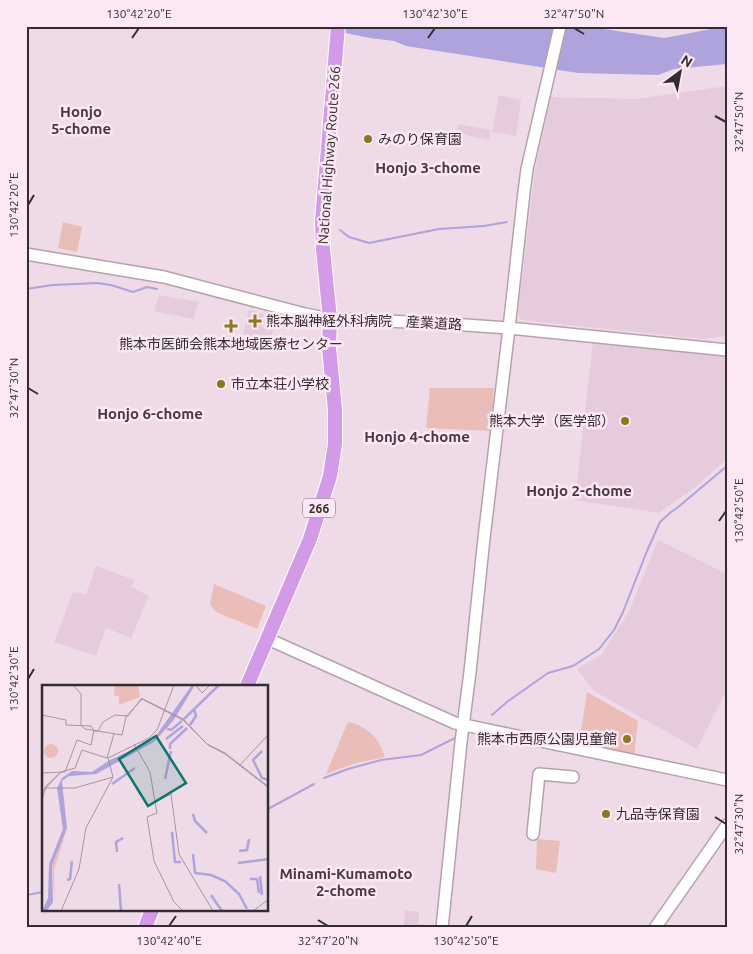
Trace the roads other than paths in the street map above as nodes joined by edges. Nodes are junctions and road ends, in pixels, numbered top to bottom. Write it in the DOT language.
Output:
graph roads {
  1 [pos="338,26"];
  2 [pos="560,26"];
  3 [pos="26,254"];
  4 [pos="330,319"];
  5 [pos="510,328"];
  6 [pos="727,350"];
  7 [pos="268,639"];
  8 [pos="247,685"];
  9 [pos="464,724"];
  10 [pos="573,777"];
  11 [pos="727,780"];
  12 [pos="727,825"];
  13 [pos="533,834"];
  14 [pos="151,912"];
  15 [pos="145,928"];
  16 [pos="442,928"];
  17 [pos="655,928"];
  1 -- 4 [label="highway, National Highway Route 266 / 266"];
  2 -- 5 [label="street"];
  3 -- 4 [label="street, 産業道路"];
  4 -- 5 [label="street, 産業道路"];
  4 -- 7 [label="highway, National Highway Route 266 / 266"];
  5 -- 6 [label="street, 産業道路"];
  5 -- 9 [label="street"];
  7 -- 8 [label="highway, National Highway Route 266 / 266"];
  7 -- 9 [label="street"];
  9 -- 11 [label="street"];
  9 -- 16 [label="street"];
  10 -- 13 [label="street"];
  12 -- 17 [label="street"];
  14 -- 15 [label="highway"];
}
